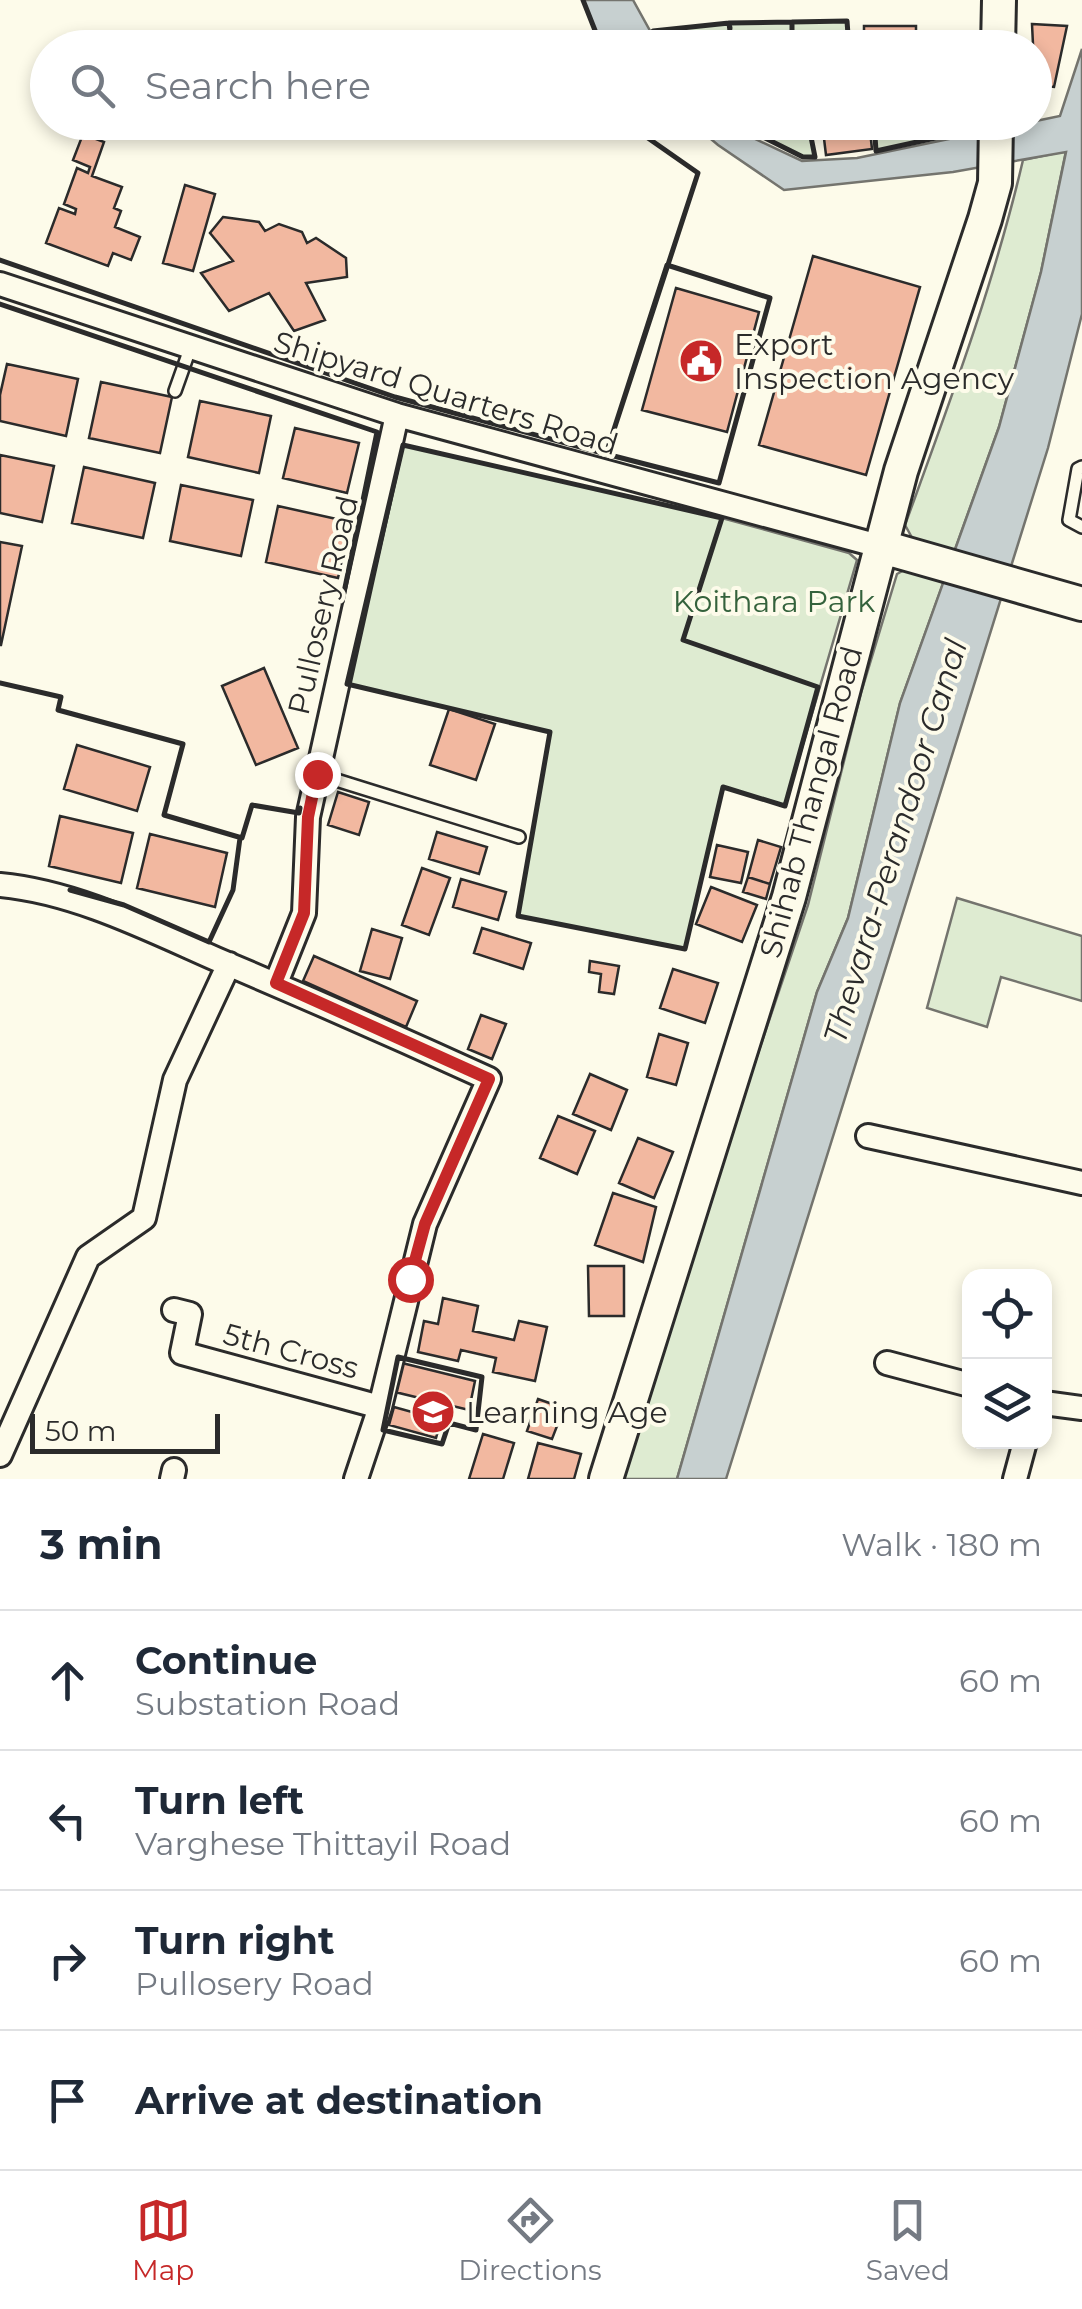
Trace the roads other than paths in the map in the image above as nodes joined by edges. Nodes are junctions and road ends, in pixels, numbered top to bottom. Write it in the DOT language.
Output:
graph roads {
  1 [pos="999,0"];
  2 [pos="998,30"];
  3 [pos="996,140"];
  4 [pos="0,284"];
  5 [pos="191,346"];
  6 [pos="175,390"];
  7 [pos="397,415"];
  8 [pos="1082,467"];
  9 [pos="1082,527"];
  10 [pos="879,546"];
  11 [pos="1082,604"];
  12 [pos="317,774"];
  13 [pos="520,837"];
  14 [pos="0,885"];
  15 [pos="228,964"];
  16 [pos="276,983"];
  17 [pos="868,1136"];
  18 [pos="1082,1183"];
  19 [pos="174,1310"];
  20 [pos="887,1364"];
  21 [pos="962,1383"];
  22 [pos="1052,1404"];
  23 [pos="380,1406"];
  24 [pos="1082,1408"];
  25 [pos="1023,1449"];
  26 [pos="0,1454"];
  27 [pos="356,1479"];
  28 [pos="606,1479"];
  29 [pos="1015,1479"];
  1 -- 2 [label="street"];
  3 -- 10 [label="street, Shihab Thangal Road"];
  4 -- 5 [label="street, Shipyard Quarters Road"];
  5 -- 6 [label="lane"];
  5 -- 7 [label="street, Shipyard Quarters Road"];
  7 -- 10 [label="street, Shipyard Quarters Road"];
  7 -- 12 [label="street, Pullosery Road"];
  8 -- 9 [label="lane"];
  10 -- 11 [label="street"];
  10 -- 28 [label="street, Shihab Thangal Road"];
  12 -- 13 [label="lane"];
  12 -- 16 [label="street, Pullosery Road"];
  14 -- 15 [label="street"];
  15 -- 16 [label="street"];
  15 -- 26 [label="street"];
  16 -- 23 [label="street"];
  17 -- 18 [label="street"];
  19 -- 23 [label="street, 5th Cross"];
  20 -- 21 [label="street"];
  22 -- 24 [label="street"];
  23 -- 27 [label="street"];
  25 -- 29 [label="street"];
}
